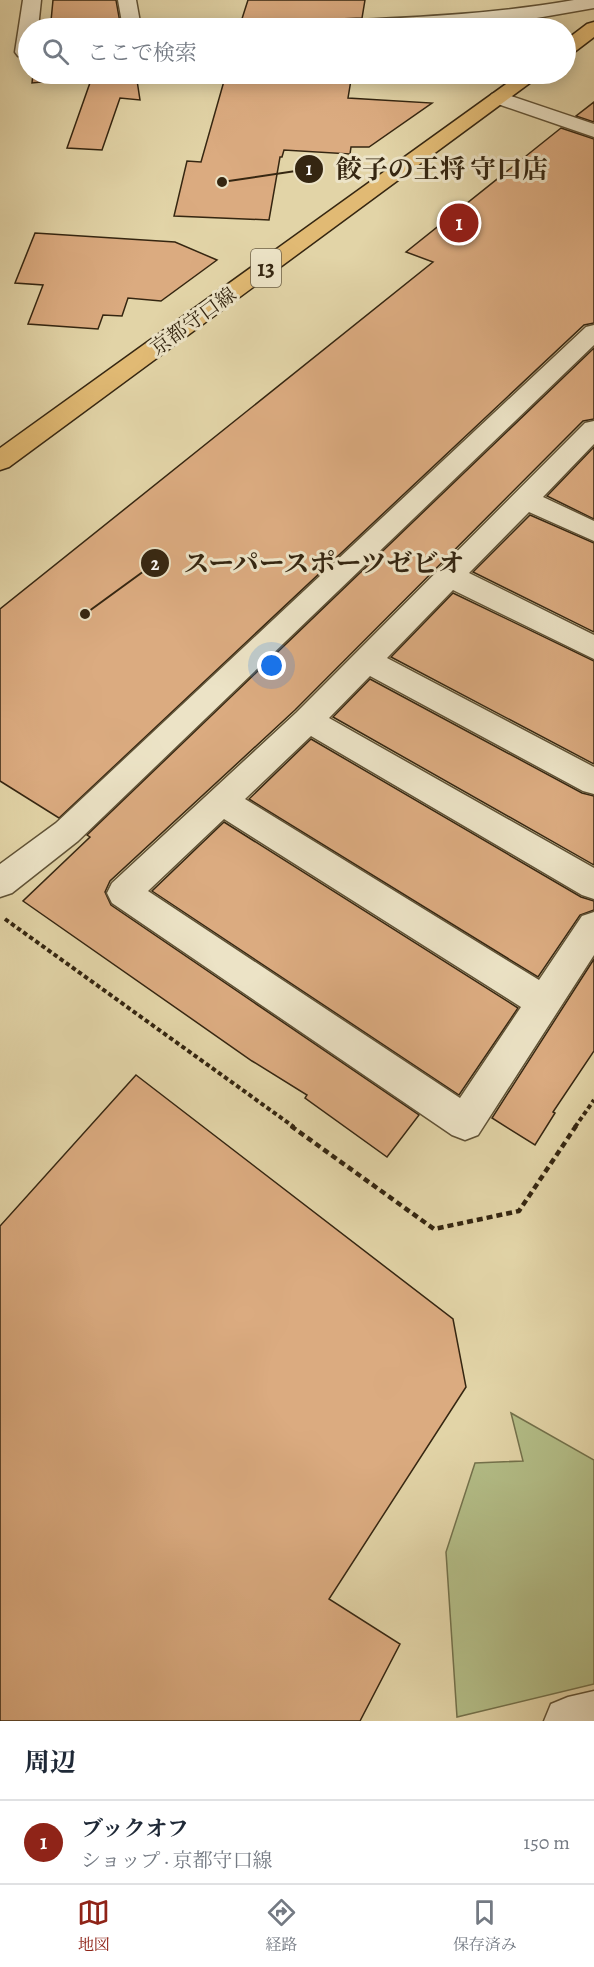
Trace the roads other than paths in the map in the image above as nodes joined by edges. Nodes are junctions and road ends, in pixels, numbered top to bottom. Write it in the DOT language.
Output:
graph roads {
  1 [pos="32,0"];
  2 [pos="128,0"];
  3 [pos="594,2"];
  4 [pos="28,18"];
  5 [pos="131,18"];
  6 [pos="395,18"];
  7 [pos="594,28"];
  8 [pos="576,42"];
  9 [pos="518,84"];
  10 [pos="499,98"];
  11 [pos="594,131"];
  12 [pos="594,332"];
  13 [pos="594,429"];
  14 [pos="0,461"];
  15 [pos="525,499"];
  16 [pos="594,532"];
  17 [pos="450,576"];
  18 [pos="594,648"];
  19 [pos="367,661"];
  20 [pos="308,720"];
  21 [pos="594,782"];
  22 [pos="222,801"];
  23 [pos="0,883"];
  24 [pos="594,885"];
  25 [pos="594,926"];
  26 [pos="544,1002"];
  27 [pos="594,1715"];
  28 [pos="568,1721"];
  1 -- 4 [label="street"];
  2 -- 5 [label="street"];
  3 -- 6 [label="street"];
  7 -- 8 [label="main road"];
  9 -- 10 [label="main road, 京都守口線 / 13"];
  10 -- 11 [label="street"];
  10 -- 14 [label="main road, 京都守口線 / 13"];
  12 -- 23 [label="street"];
  13 -- 15 [label="street"];
  15 -- 16 [label="street"];
  15 -- 17 [label="street"];
  17 -- 18 [label="street"];
  17 -- 19 [label="street"];
  19 -- 20 [label="street"];
  19 -- 21 [label="street"];
  20 -- 22 [label="street"];
  20 -- 24 [label="street"];
  22 -- 26 [label="street"];
  22 -- 26 [label="street"];
  25 -- 26 [label="street"];
  27 -- 28 [label="street"];
}
